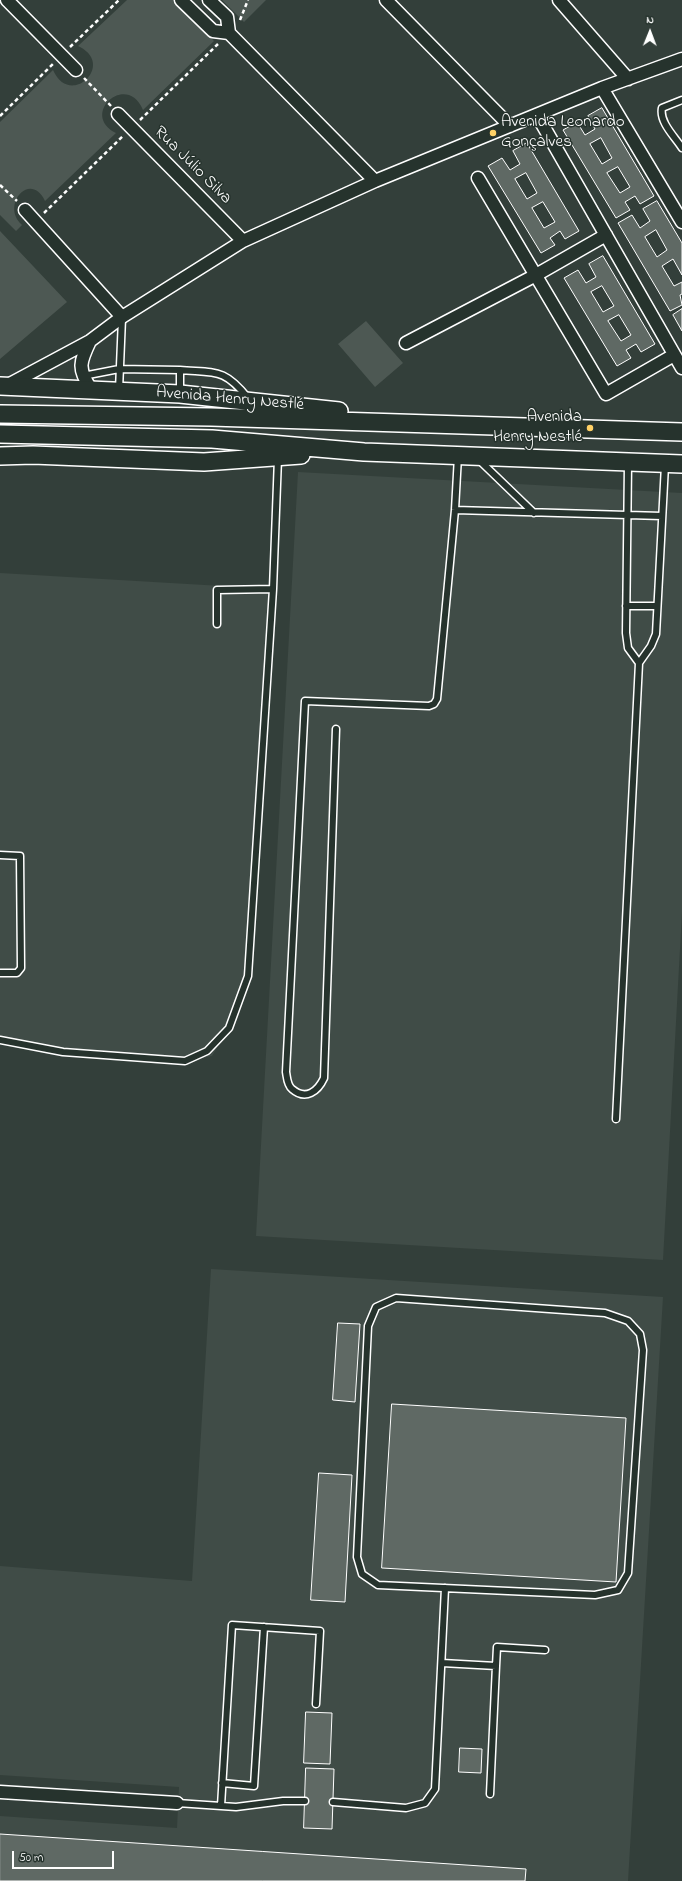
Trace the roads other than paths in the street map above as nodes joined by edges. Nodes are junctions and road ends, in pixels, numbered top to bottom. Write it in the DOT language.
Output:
graph roads {
  1 [pos="6,0"];
  2 [pos="181,0"];
  3 [pos="209,0"];
  4 [pos="386,0"];
  5 [pos="559,0"];
  6 [pos="229,33"];
  7 [pos="682,59"];
  8 [pos="76,70"];
  9 [pos="628,79"];
  10 [pos="602,88"];
  11 [pos="682,100"];
  12 [pos="118,114"];
  13 [pos="537,115"];
  14 [pos="510,126"];
  15 [pos="682,148"];
  16 [pos="478,178"];
  17 [pos="376,181"];
  18 [pos="25,210"];
  19 [pos="682,222"];
  20 [pos="606,235"];
  21 [pos="243,241"];
  22 [pos="536,275"];
  23 [pos="122,317"];
  24 [pos="90,341"];
  25 [pos="406,343"];
  26 [pos="674,355"];
  27 [pos="682,368"];
  28 [pos="120,369"];
  29 [pos="180,370"];
  30 [pos="87,382"];
  31 [pos="3,386"];
  32 [pos="119,390"];
  33 [pos="180,394"];
  34 [pos="250,401"];
  35 [pos="0,414"];
  36 [pos="459,424"];
  37 [pos="682,432"];
  38 [pos="0,434"];
  39 [pos="364,452"];
  40 [pos="458,456"];
  41 [pos="3,457"];
  42 [pos="278,457"];
  43 [pos="475,457"];
  44 [pos="628,462"];
  45 [pos="665,463"];
  46 [pos="682,464"];
  47 [pos="455,510"];
  48 [pos="534,513"];
  49 [pos="627,515"];
  50 [pos="662,516"];
  51 [pos="272,589"];
  52 [pos="626,606"];
  53 [pos="657,606"];
  54 [pos="217,624"];
  55 [pos="639,663"];
  56 [pos="336,728"];
  57 [pos="0,855"];
  58 [pos="0,973"];
  59 [pos="0,1040"];
  60 [pos="616,1119"];
  61 [pos="446,1588"];
  62 [pos="264,1627"];
  63 [pos="545,1650"];
  64 [pos="442,1663"];
  65 [pos="496,1666"];
  66 [pos="316,1704"];
  67 [pos="222,1784"];
  68 [pos="0,1792"];
  69 [pos="490,1794"];
  70 [pos="305,1801"];
  71 [pos="333,1802"];
  72 [pos="177,1804"];
  73 [pos="221,1806"];
  1 -- 8 [label="street"];
  2 -- 6 [label="street"];
  3 -- 6 [label="street"];
  4 -- 14 [label="street"];
  5 -- 9 [label="street"];
  6 -- 17 [label="street"];
  7 -- 9 [label="street"];
  9 -- 10 [label="street"];
  10 -- 13 [label="street"];
  10 -- 19 [label="street"];
  11 -- 15 [label="lane"];
  12 -- 21 [label="street, Rua Júlio Silva"];
  13 -- 14 [label="street"];
  13 -- 20 [label="street"];
  14 -- 17 [label="street"];
  16 -- 22 [label="street"];
  17 -- 21 [label="street"];
  18 -- 23 [label="street"];
  20 -- 22 [label="street"];
  20 -- 26 [label="street"];
  21 -- 23 [label="street"];
  22 -- 25 [label="street"];
  22 -- 26 [label="street"];
  23 -- 24 [label="street"];
  23 -- 28 [label="lane"];
  24 -- 30 [label="street"];
  24 -- 31 [label="street"];
  26 -- 27 [label="street"];
  28 -- 29 [label="lane"];
  28 -- 30 [label="lane"];
  28 -- 32 [label="lane"];
  29 -- 33 [label="lane"];
  29 -- 34 [label="lane"];
  30 -- 31 [label="street, Avenida Henry Nestlé"];
  30 -- 32 [label="street, Avenida Henry Nestlé"];
  32 -- 33 [label="street, Avenida Henry Nestlé"];
  33 -- 34 [label="street, Avenida Henry Nestlé"];
  34 -- 36 [label="street, Avenida Henry Nestlé"];
  35 -- 36 [label="street, Avenida Henry Nestlé"];
  36 -- 37 [label="street, Avenida Henry Nestlé"];
  38 -- 39 [label="street"];
  39 -- 40 [label="street"];
  39 -- 42 [label="street"];
  40 -- 43 [label="street"];
  40 -- 47 [label="lane"];
  41 -- 42 [label="street"];
  42 -- 51 [label="lane"];
  43 -- 44 [label="street"];
  43 -- 48 [label="lane"];
  44 -- 45 [label="street"];
  44 -- 49 [label="lane"];
  45 -- 46 [label="street"];
  45 -- 50 [label="lane"];
  47 -- 48 [label="lane"];
  47 -- 56 [label="lane"];
  48 -- 49 [label="lane"];
  49 -- 50 [label="lane"];
  49 -- 52 [label="lane"];
  50 -- 53 [label="lane"];
  51 -- 54 [label="lane"];
  51 -- 59 [label="lane"];
  52 -- 53 [label="lane"];
  52 -- 55 [label="lane"];
  53 -- 55 [label="lane"];
  55 -- 60 [label="lane"];
  57 -- 58 [label="lane"];
  61 -- 61 [label="lane"];
  61 -- 64 [label="lane"];
  62 -- 66 [label="lane"];
  62 -- 67 [label="lane"];
  62 -- 67 [label="lane"];
  63 -- 65 [label="lane"];
  64 -- 65 [label="lane"];
  64 -- 71 [label="lane"];
  65 -- 69 [label="lane"];
  67 -- 73 [label="lane"];
  68 -- 72 [label="street"];
  70 -- 73 [label="lane"];
  72 -- 73 [label="lane"];
}
